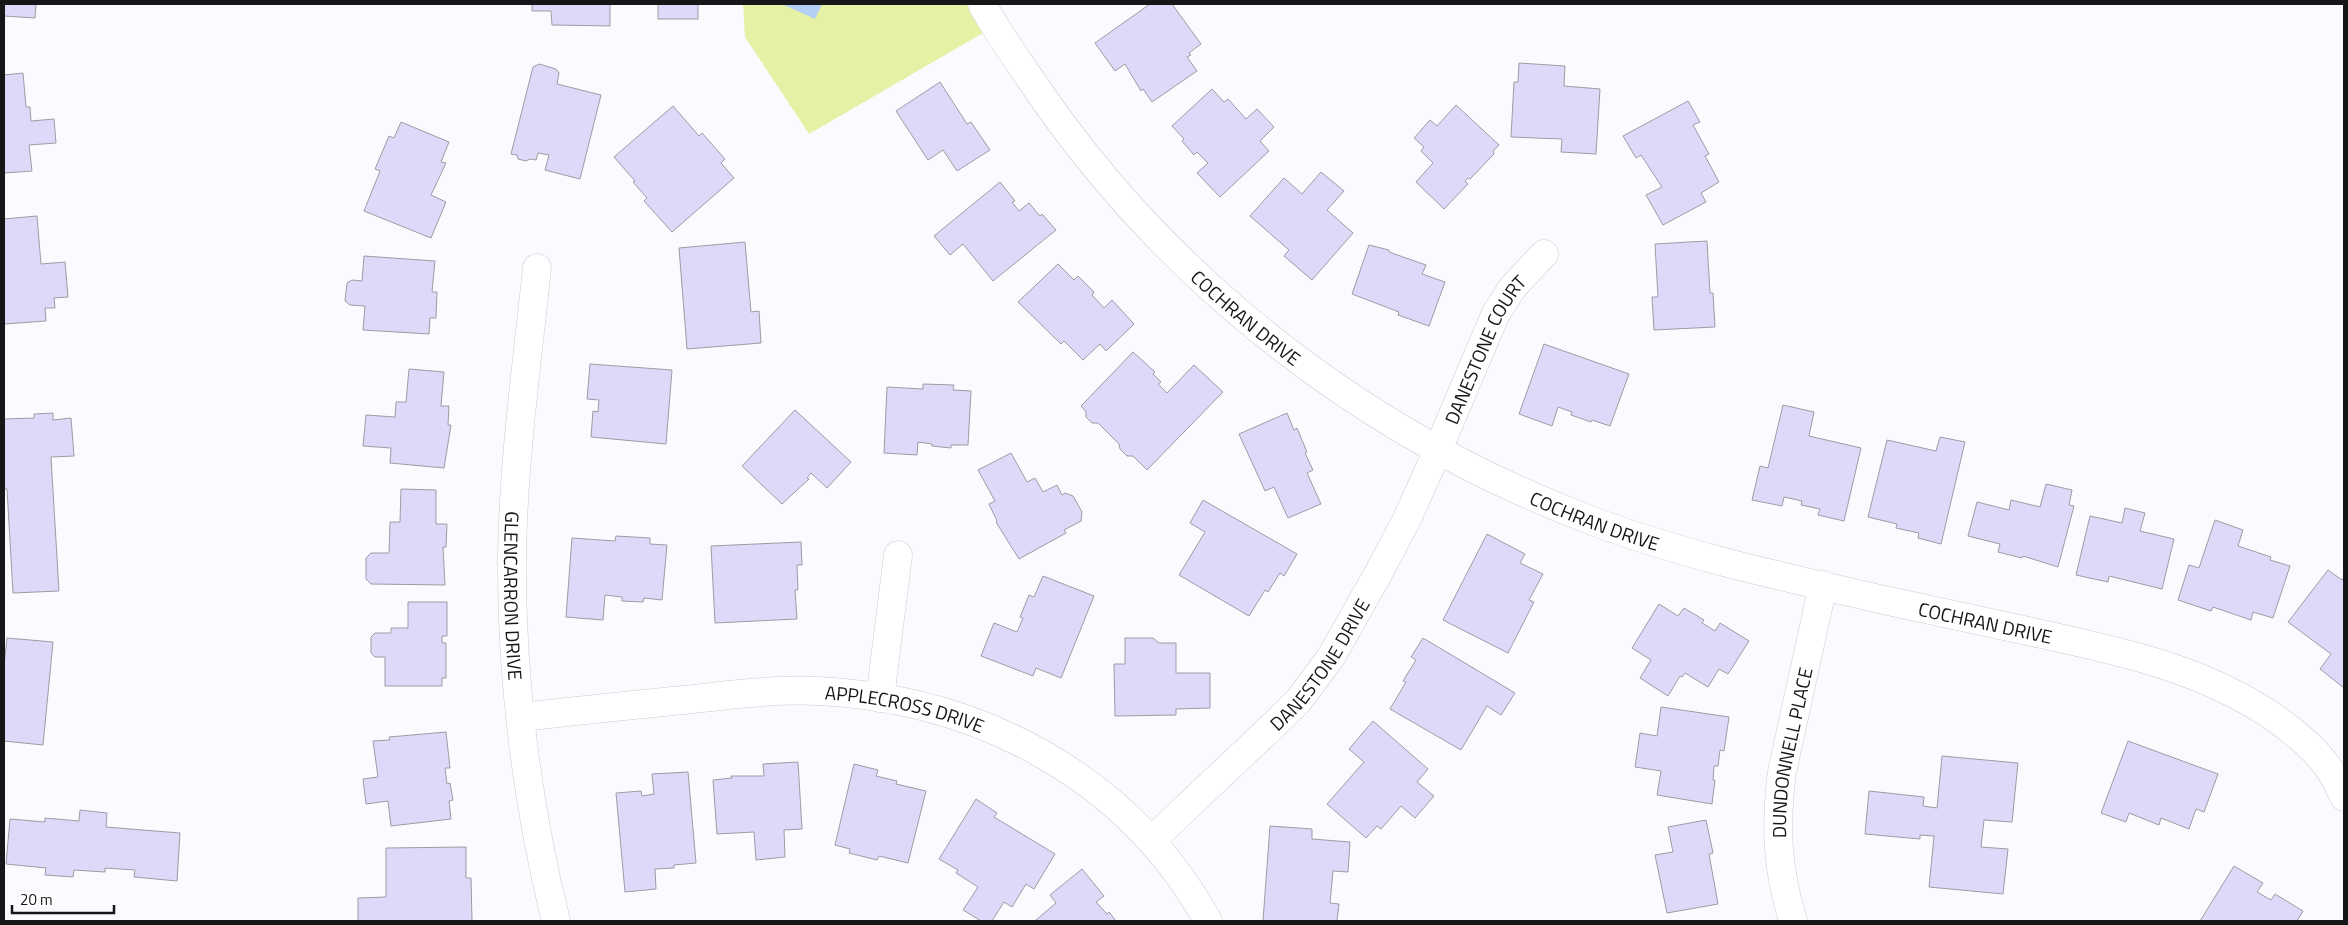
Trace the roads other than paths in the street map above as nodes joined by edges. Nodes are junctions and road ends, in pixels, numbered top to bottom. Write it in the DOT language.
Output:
graph roads {
  1 [pos="982,4"];
  2 [pos="1544,254"];
  3 [pos="537,268"];
  4 [pos="1437,452"];
  5 [pos="898,555"];
  6 [pos="1824,585"];
  7 [pos="880,698"];
  8 [pos="522,717"];
  9 [pos="2344,798"];
  10 [pos="1152,840"];
  11 [pos="556,921"];
  12 [pos="1208,921"];
  13 [pos="1793,921"];
  1 -- 4 [label="street, COCHRAN DRIVE"];
  2 -- 4 [label="street, DANESTONE COURT"];
  3 -- 8 [label="street, GLENCARRON DRIVE"];
  4 -- 6 [label="street, COCHRAN DRIVE"];
  4 -- 10 [label="street, DANESTONE DRIVE"];
  5 -- 7 [label="street"];
  6 -- 9 [label="street, COCHRAN DRIVE"];
  6 -- 13 [label="street, DUNDONNELL PLACE"];
  7 -- 8 [label="street, APPLECROSS DRIVE"];
  7 -- 10 [label="street, APPLECROSS DRIVE"];
  8 -- 11 [label="street, GLENCARRON DRIVE"];
  10 -- 12 [label="street, APPLECROSS DRIVE"];
}
